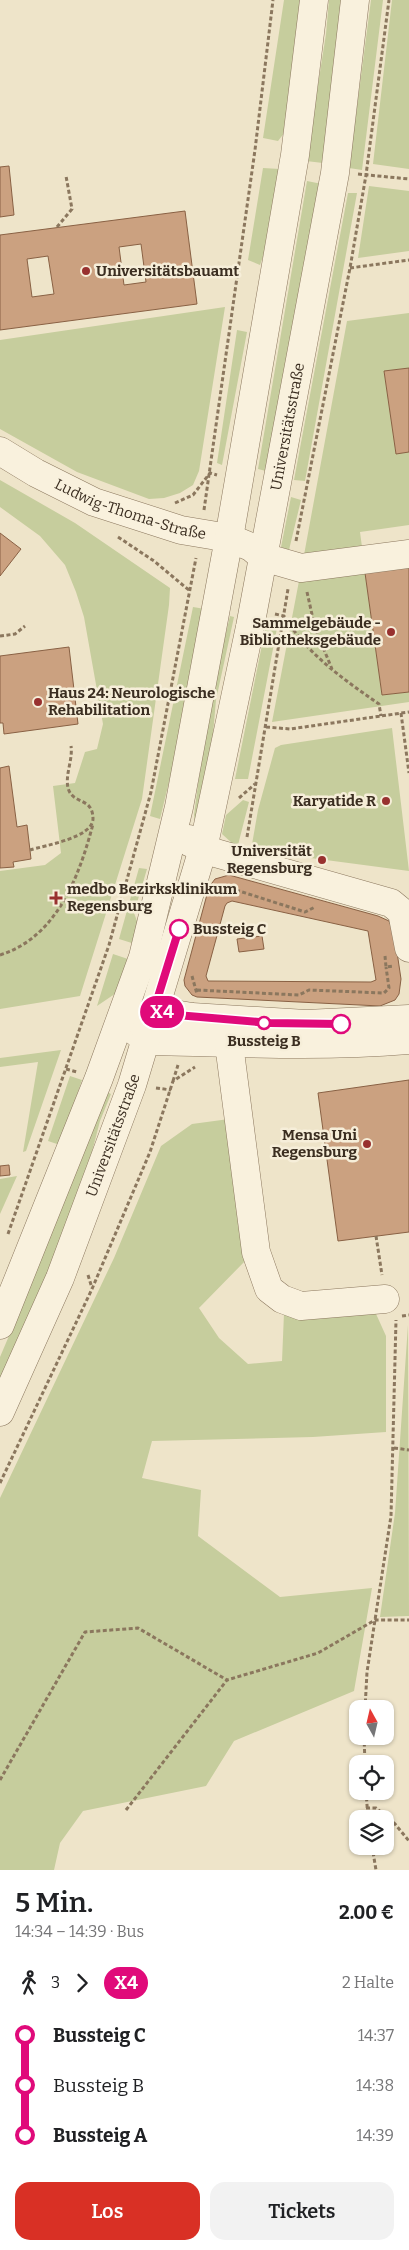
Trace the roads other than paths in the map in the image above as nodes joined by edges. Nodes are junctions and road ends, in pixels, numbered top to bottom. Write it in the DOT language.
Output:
graph roads {
  1 [pos="314,0"];
  2 [pos="355,0"];
  3 [pos="0,451"];
  4 [pos="229,538"];
  5 [pos="409,554"];
  6 [pos="263,557"];
  7 [pos="179,807"];
  8 [pos="203,850"];
  9 [pos="398,955"];
  10 [pos="409,1019"];
  11 [pos="121,1021"];
  12 [pos="149,1026"];
  13 [pos="409,1040"];
  14 [pos="229,1044"];
  15 [pos="390,1308"];
  16 [pos="0,1325"];
  17 [pos="0,1412"];
  1 -- 4 [label="street"];
  2 -- 6 [label="street, Universitätsstraße"];
  3 -- 4 [label="street, Ludwig-Thoma-Straße"];
  4 -- 6 [label="street, Ludwig-Thoma-Straße"];
  4 -- 7 [label="street"];
  5 -- 6 [label="street, Ludwig-Thoma-Straße"];
  6 -- 8 [label="street, Universitätsstraße"];
  7 -- 8 [label="street"];
  7 -- 11 [label="street"];
  8 -- 9 [label="street"];
  8 -- 12 [label="street, Universitätsstraße"];
  10 -- 12 [label="street"];
  11 -- 12 [label="street"];
  11 -- 16 [label="street"];
  12 -- 14 [label="street"];
  12 -- 17 [label="street, Universitätsstraße"];
  13 -- 14 [label="street"];
  14 -- 15 [label="street"];
}
